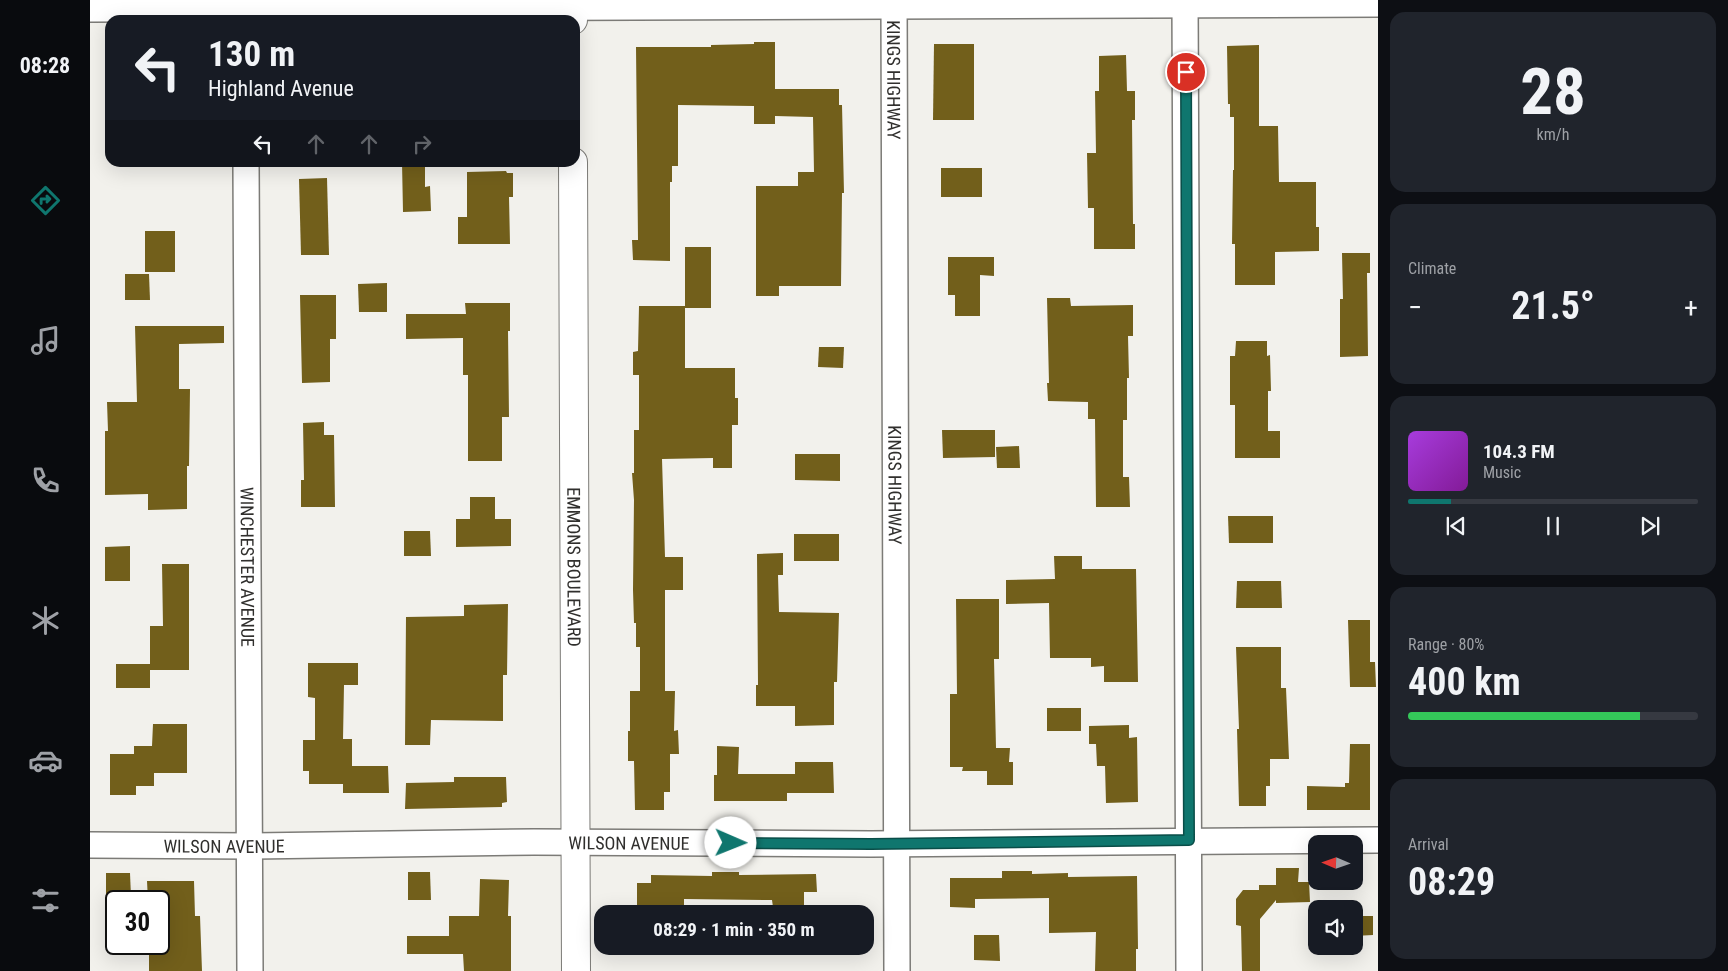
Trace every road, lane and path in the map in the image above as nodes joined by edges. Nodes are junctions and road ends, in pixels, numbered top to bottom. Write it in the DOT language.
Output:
graph roads {
  1 [pos="1185,2"];
  2 [pos="894,3"];
  3 [pos="1378,4"];
  4 [pos="90,9"];
  5 [pos="572,9"];
  6 [pos="246,10"];
  7 [pos="246,167"];
  8 [pos="573,167"];
  9 [pos="1189,840"];
  10 [pos="1378,840"];
  11 [pos="576,842"];
  12 [pos="896,844"];
  13 [pos="90,845"];
  14 [pos="249,846"];
  15 [pos="250,971"];
  16 [pos="576,971"];
  17 [pos="897,971"];
  18 [pos="1189,971"];
  1 -- 2 [label="street"];
  1 -- 3 [label="street"];
  1 -- 9 [label="street"];
  2 -- 5 [label="street"];
  2 -- 12 [label="street, KINGS HIGHWAY"];
  4 -- 6 [label="street"];
  5 -- 6 [label="street"];
  7 -- 14 [label="street, WINCHESTER AVENUE"];
  8 -- 11 [label="street, EMMONS BOULEVARD"];
  9 -- 10 [label="street, WILSON AVENUE"];
  9 -- 12 [label="street, WILSON AVENUE"];
  9 -- 18 [label="street"];
  11 -- 12 [label="street, WILSON AVENUE"];
  11 -- 14 [label="street, WILSON AVENUE"];
  11 -- 16 [label="street, EMMONS BOULEVARD"];
  12 -- 17 [label="street, KINGS HIGHWAY"];
  13 -- 14 [label="street, WILSON AVENUE"];
  14 -- 15 [label="street, WINCHESTER AVENUE"];
}
